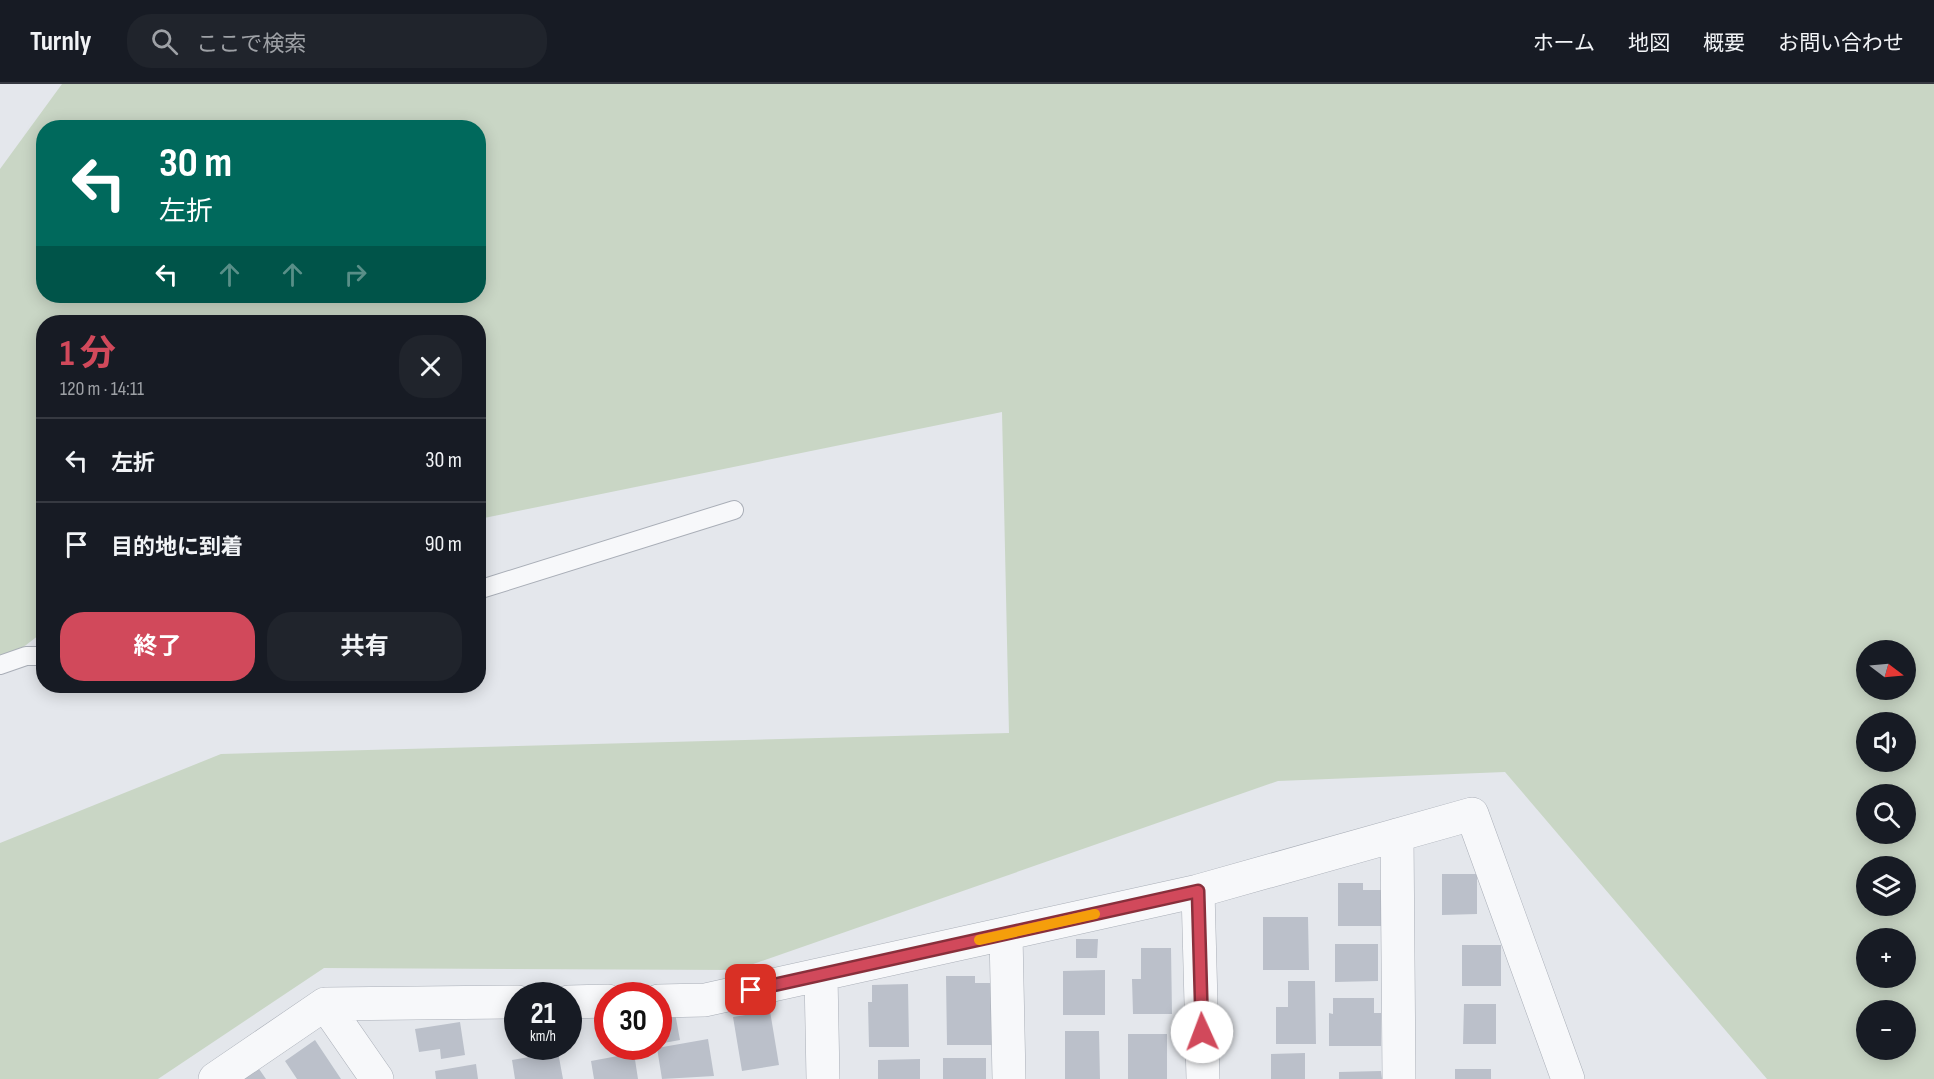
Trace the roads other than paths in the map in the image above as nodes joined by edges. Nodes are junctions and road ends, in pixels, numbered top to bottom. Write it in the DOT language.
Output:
graph roads {
  1 [pos="734,510"];
  2 [pos="486,588"];
  3 [pos="36,656"];
  4 [pos="0,665"];
  5 [pos="1397,835"];
  6 [pos="1198,891"];
  7 [pos="1006,934"];
  8 [pos="821,975"];
  9 [pos="672,1001"];
  10 [pos="504,1002"];
  11 [pos="325,1004"];
  12 [pos="215,1079"];
  13 [pos="377,1079"];
  14 [pos="823,1079"];
  15 [pos="1009,1079"];
  16 [pos="1203,1079"];
  17 [pos="1399,1079"];
  18 [pos="1569,1079"];
  1 -- 2 [label="lane"];
  3 -- 4 [label="lane"];
  5 -- 6 [label="street"];
  5 -- 17 [label="street"];
  5 -- 18 [label="street"];
  6 -- 7 [label="street"];
  6 -- 16 [label="street"];
  7 -- 8 [label="street"];
  7 -- 15 [label="street"];
  8 -- 9 [label="street"];
  8 -- 14 [label="street"];
  10 -- 11 [label="street"];
  11 -- 12 [label="street"];
  11 -- 13 [label="street"];
}
